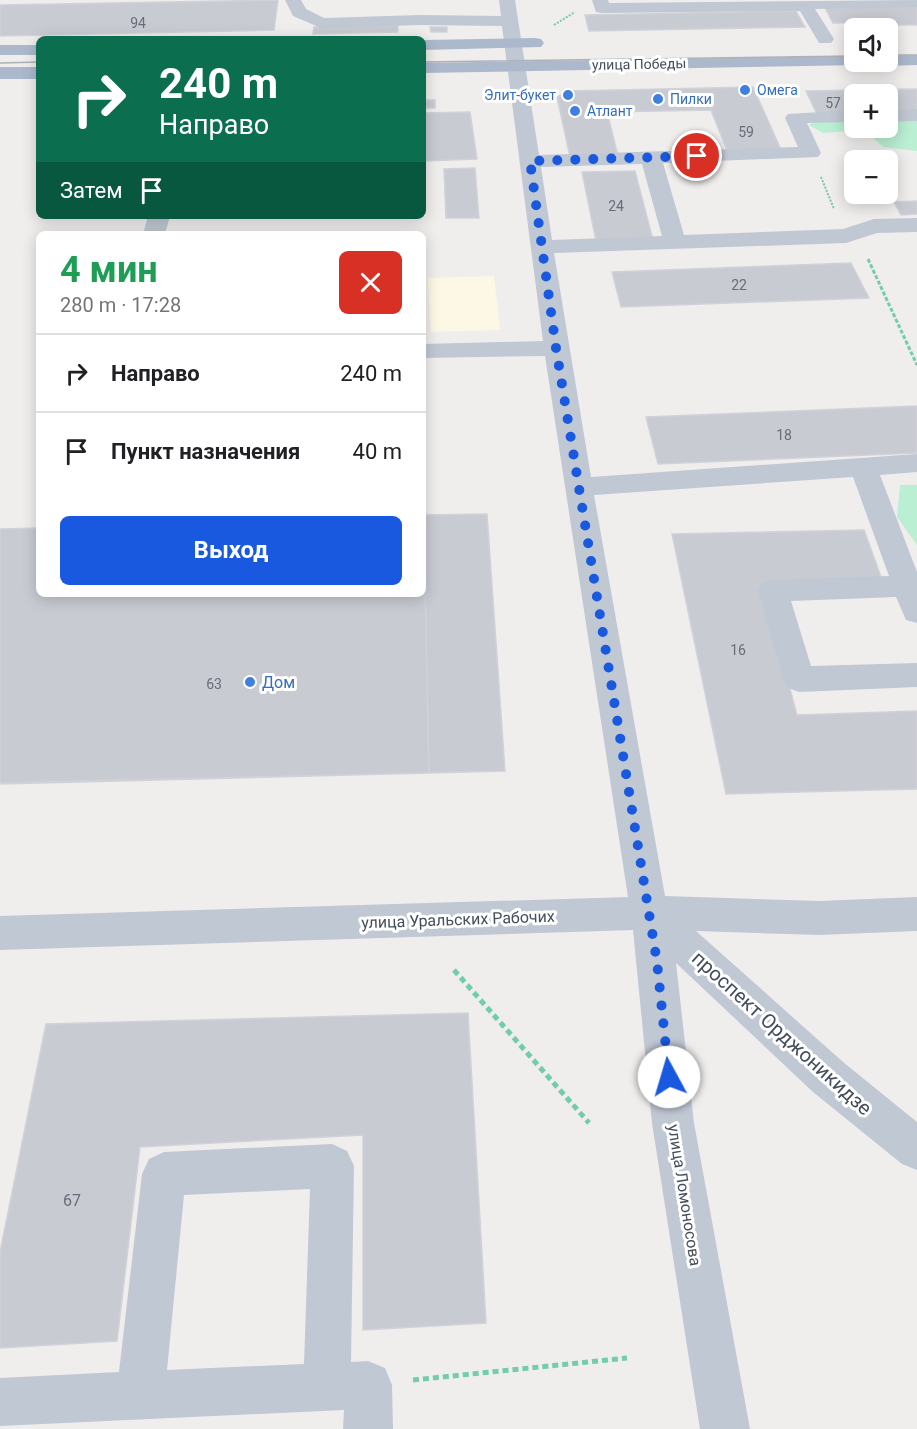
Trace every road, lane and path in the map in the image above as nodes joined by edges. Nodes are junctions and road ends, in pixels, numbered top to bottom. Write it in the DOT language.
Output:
graph roads {
  1 [pos="293,0"];
  2 [pos="419,0"];
  3 [pos="507,0"];
  4 [pos="600,0"];
  5 [pos="917,2"];
  6 [pos="806,6"];
  7 [pos="420,20"];
  8 [pos="510,21"];
  9 [pos="825,39"];
  10 [pos="844,39"];
  11 [pos="801,40"];
  12 [pos="552,43"];
  13 [pos="426,45"];
  14 [pos="0,50"];
  15 [pos="36,50"];
  16 [pos="514,55"];
  17 [pos="917,60"];
  18 [pos="844,61"];
  19 [pos="898,61"];
  20 [pos="426,68"];
  21 [pos="0,73"];
  22 [pos="36,73"];
  23 [pos="917,115"];
  24 [pos="844,116"];
  25 [pos="898,116"];
  26 [pos="651,158"];
  27 [pos="530,161"];
  28 [pos="917,225"];
  29 [pos="675,242"];
  30 [pos="542,247"];
  31 [pos="556,348"];
  32 [pos="426,351"];
  33 [pos="917,463"];
  34 [pos="862,467"];
  35 [pos="579,487"];
  36 [pos="912,599"];
  37 [pos="917,675"];
  38 [pos="649,914"];
  39 [pos="917,914"];
  40 [pos="0,933"];
  41 [pos="454,970"];
  42 [pos="589,1123"];
  43 [pos="917,1149"];
  44 [pos="627,1358"];
  45 [pos="140,1396"];
  46 [pos="354,1400"];
  47 [pos="0,1402"];
  48 [pos="724,1429"];
  1 -- 7 [label="street"];
  2 -- 7 [label="street"];
  3 -- 8 [label="street, улица Ломоносова"];
  4 -- 6 [label="street"];
  5 -- 6 [label="street"];
  6 -- 9 [label="street"];
  7 -- 8 [label="street"];
  8 -- 16 [label="street, улица Ломоносова"];
  9 -- 10 [label="main road"];
  9 -- 11 [label="main road"];
  12 -- 16 [label="main road, улица Победы"];
  13 -- 16 [label="main road, улица Победы"];
  14 -- 15 [label="main road"];
  16 -- 18 [label="main road, улица Победы"];
  16 -- 20 [label="main road, улица Победы"];
  16 -- 27 [label="street, улица Ломоносова"];
  17 -- 19 [label="main road"];
  21 -- 22 [label="main road"];
  23 -- 25 [label="street"];
  24 -- 26 [label="street"];
  26 -- 27 [label="street"];
  26 -- 29 [label="street"];
  27 -- 30 [label="street, улица Ломоносова"];
  28 -- 29 [label="street"];
  29 -- 30 [label="street"];
  30 -- 31 [label="street, улица Ломоносова"];
  31 -- 32 [label="street"];
  31 -- 35 [label="street, улица Ломоносова"];
  33 -- 34 [label="street"];
  34 -- 35 [label="street"];
  34 -- 36 [label="street"];
  35 -- 38 [label="street, улица Ломоносова"];
  36 -- 37 [label="street"];
  38 -- 39 [label="street, улица Уральских Рабочих"];
  38 -- 40 [label="street, улица Уральских Рабочих"];
  38 -- 43 [label="street, проспект Орджоникидзе"];
  38 -- 48 [label="street, улица Ломоносова"];
  41 -- 42 [label="path"];
  44 -- 46 [label="path"];
  45 -- 46 [label="street"];
  45 -- 46 [label="street"];
  45 -- 47 [label="street"];
}
